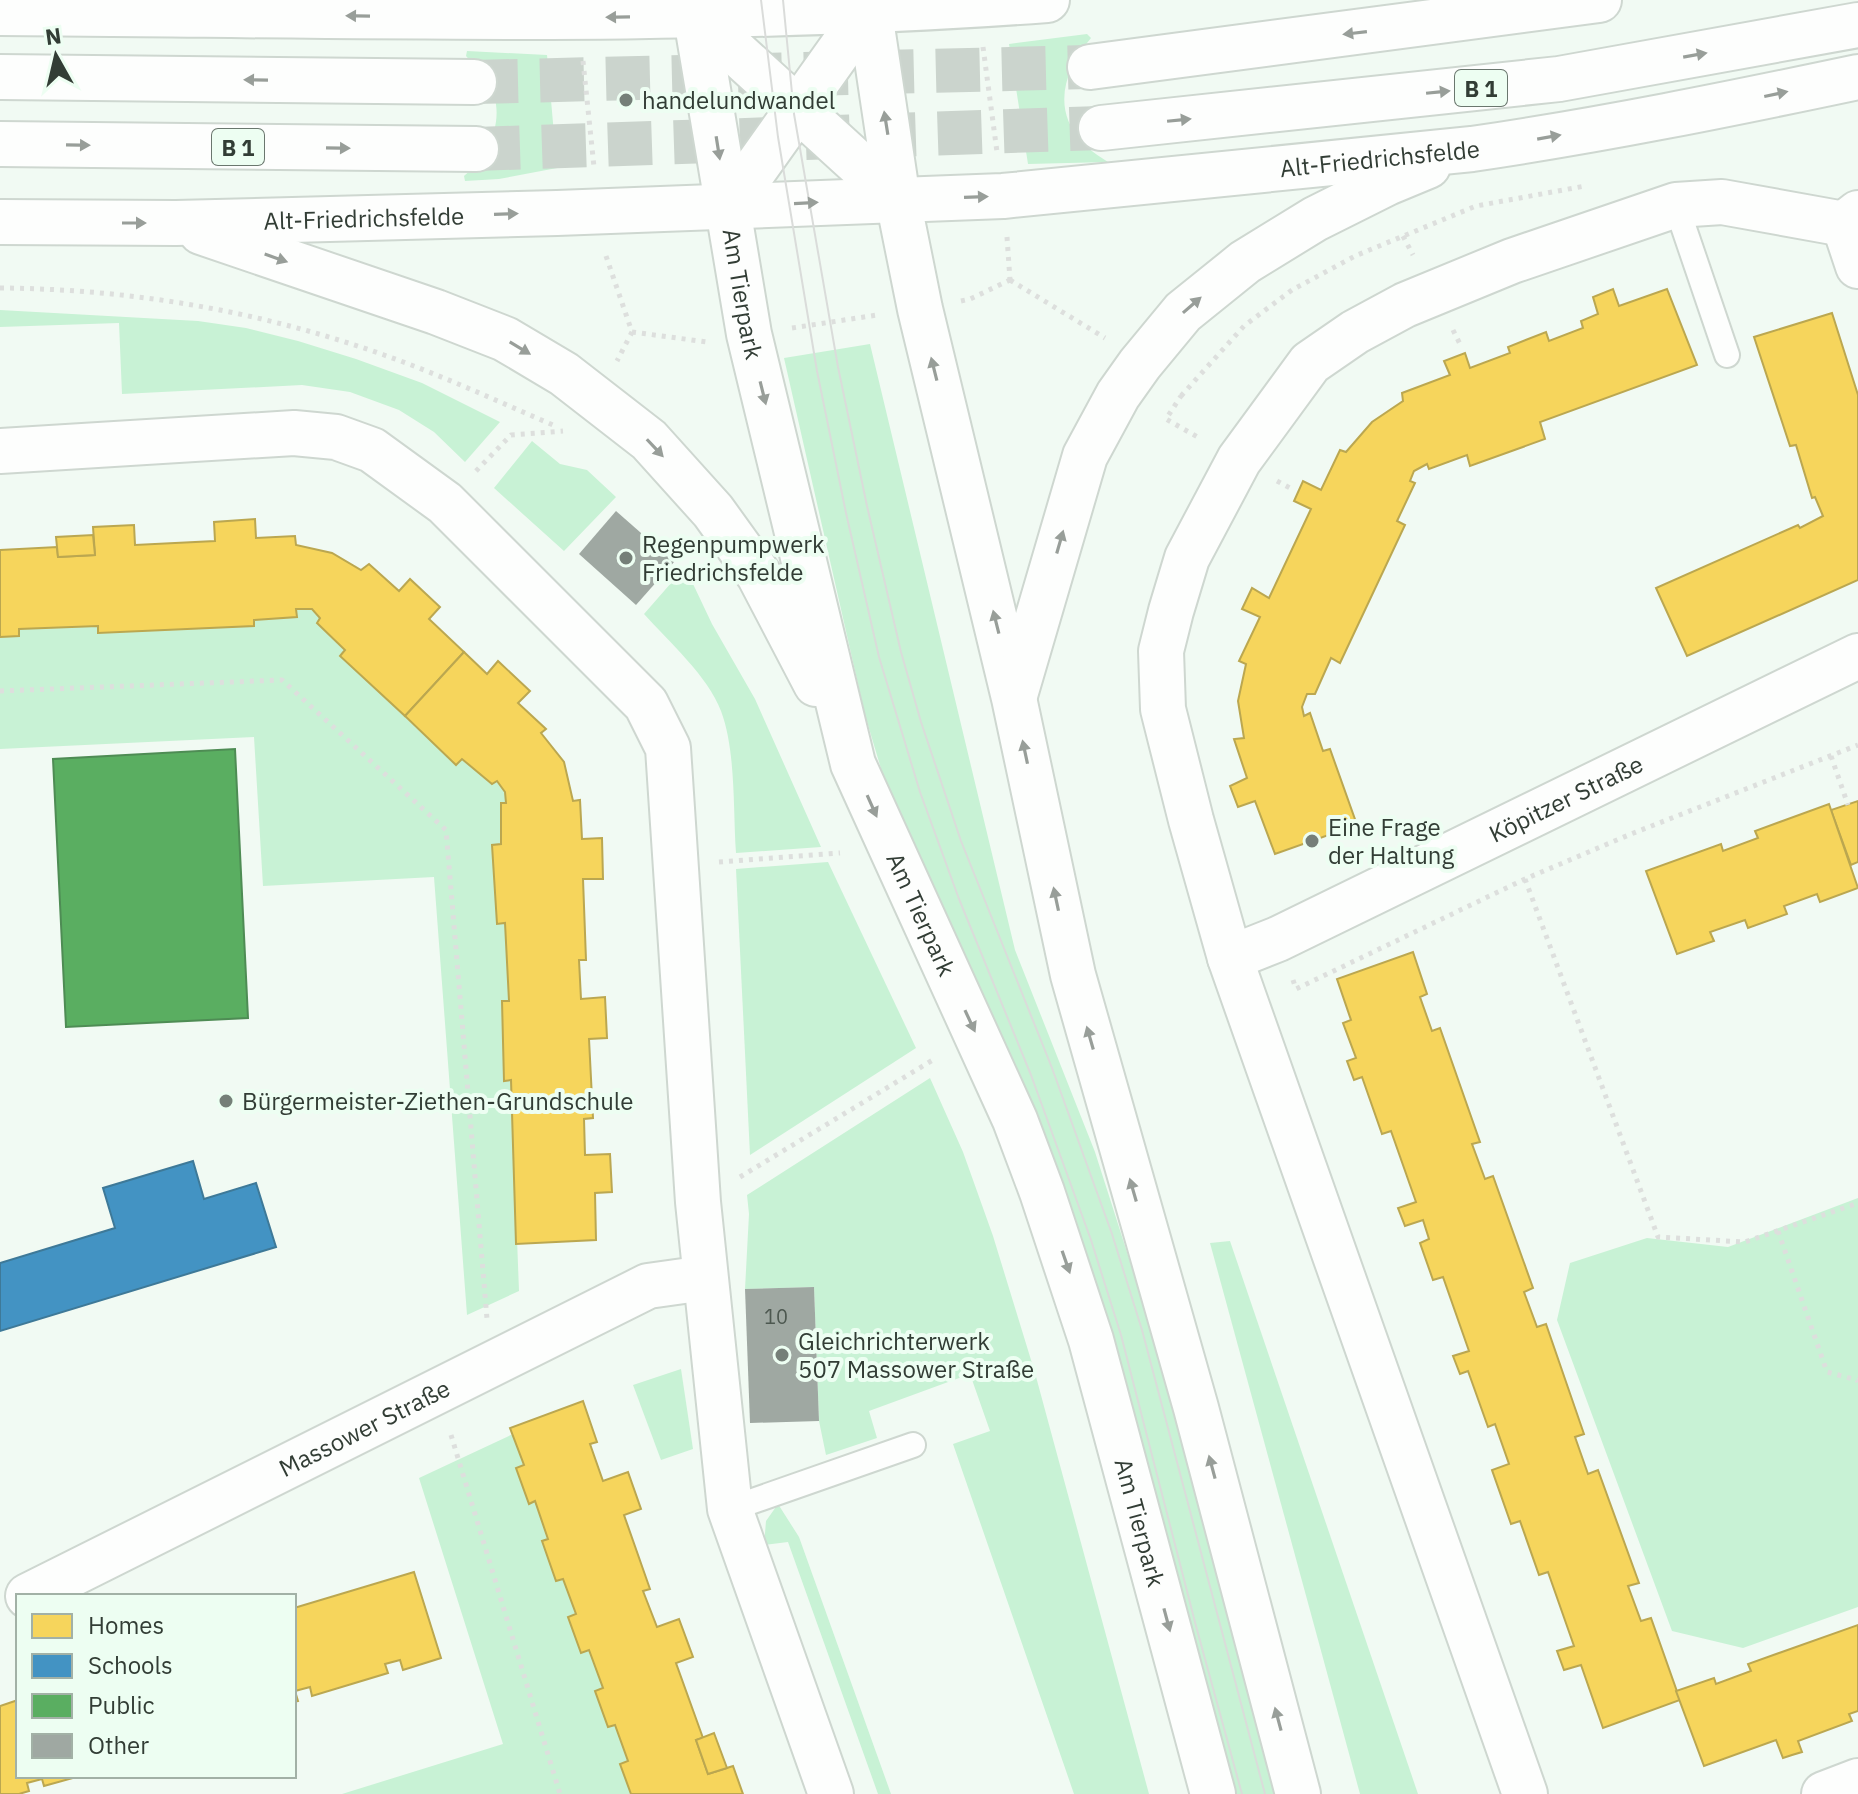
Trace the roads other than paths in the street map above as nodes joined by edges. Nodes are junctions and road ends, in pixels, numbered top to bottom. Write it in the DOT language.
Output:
graph roads {
  1 [pos="1047,0"];
  2 [pos="1599,0"];
  3 [pos="868,5"];
  4 [pos="248,7"];
  5 [pos="695,8"];
  6 [pos="0,13"];
  7 [pos="1858,25"];
  8 [pos="1090,67"];
  9 [pos="0,77"];
  10 [pos="1858,77"];
  11 [pos="474,82"];
  12 [pos="798,109"];
  13 [pos="1101,128"];
  14 [pos="0,144"];
  15 [pos="476,149"];
  16 [pos="1472,149"];
  17 [pos="898,200"];
  18 [pos="1676,205"];
  19 [pos="728,207"];
  20 [pos="1851,218"];
  21 [pos="0,222"];
  22 [pos="176,223"];
  23 [pos="1858,266"];
  24 [pos="1727,355"];
  25 [pos="0,451"];
  26 [pos="1858,656"];
  27 [pos="1014,698"];
  28 [pos="853,764"];
  29 [pos="1230,958"];
  30 [pos="705,1278"];
  31 [pos="913,1445"];
  32 [pos="730,1509"];
  33 [pos="32,1594"];
  34 [pos="1858,1781"];
  35 [pos="831,1794"];
  36 [pos="1213,1794"];
  37 [pos="1298,1794"];
  38 [pos="1525,1794"];
  39 [pos="1824,1794"];
  1 -- 3 [label="main road"];
  2 -- 8 [label="main road, one-way"];
  3 -- 5 [label="main road"];
  3 -- 12 [label="main road"];
  17 -- 3 [label="main road, one-way"];
  5 -- 4 [label="main road, one-way"];
  4 -- 6 [label="main road"];
  5 -- 12 [label="main road"];
  5 -- 19 [label="main road, Am Tierpark, one-way"];
  13 -- 7 [label="main road, B 1, one-way"];
  11 -- 9 [label="main road, one-way"];
  16 -- 10 [label="main road, Alt-Friedrichsfelde, one-way"];
  12 -- 17 [label="main road"];
  12 -- 19 [label="main road"];
  14 -- 15 [label="main road, B 1, one-way"];
  17 -- 16 [label="main road, Alt-Friedrichsfelde, one-way"];
  27 -- 16 [label="main road, one-way"];
  19 -- 17 [label="main road, Alt-Friedrichsfelde, one-way"];
  27 -- 17 [label="main road, one-way"];
  18 -- 20 [label="main road"];
  18 -- 24 [label="lane"];
  18 -- 29 [label="main road"];
  22 -- 19 [label="main road, Alt-Friedrichsfelde, one-way"];
  19 -- 28 [label="main road, Am Tierpark, one-way"];
  20 -- 23 [label="main road"];
  21 -- 22 [label="main road, Alt-Friedrichsfelde, one-way"];
  22 -- 28 [label="main road, one-way"];
  25 -- 30 [label="main road"];
  26 -- 29 [label="main road, Köpitzer Straße"];
  37 -- 27 [label="main road, one-way"];
  28 -- 36 [label="main road, Am Tierpark, one-way"];
  29 -- 38 [label="main road"];
  30 -- 32 [label="main road"];
  30 -- 33 [label="main road, Massower Straße"];
  31 -- 32 [label="lane"];
  32 -- 35 [label="main road"];
  34 -- 39 [label="main road"];
}
